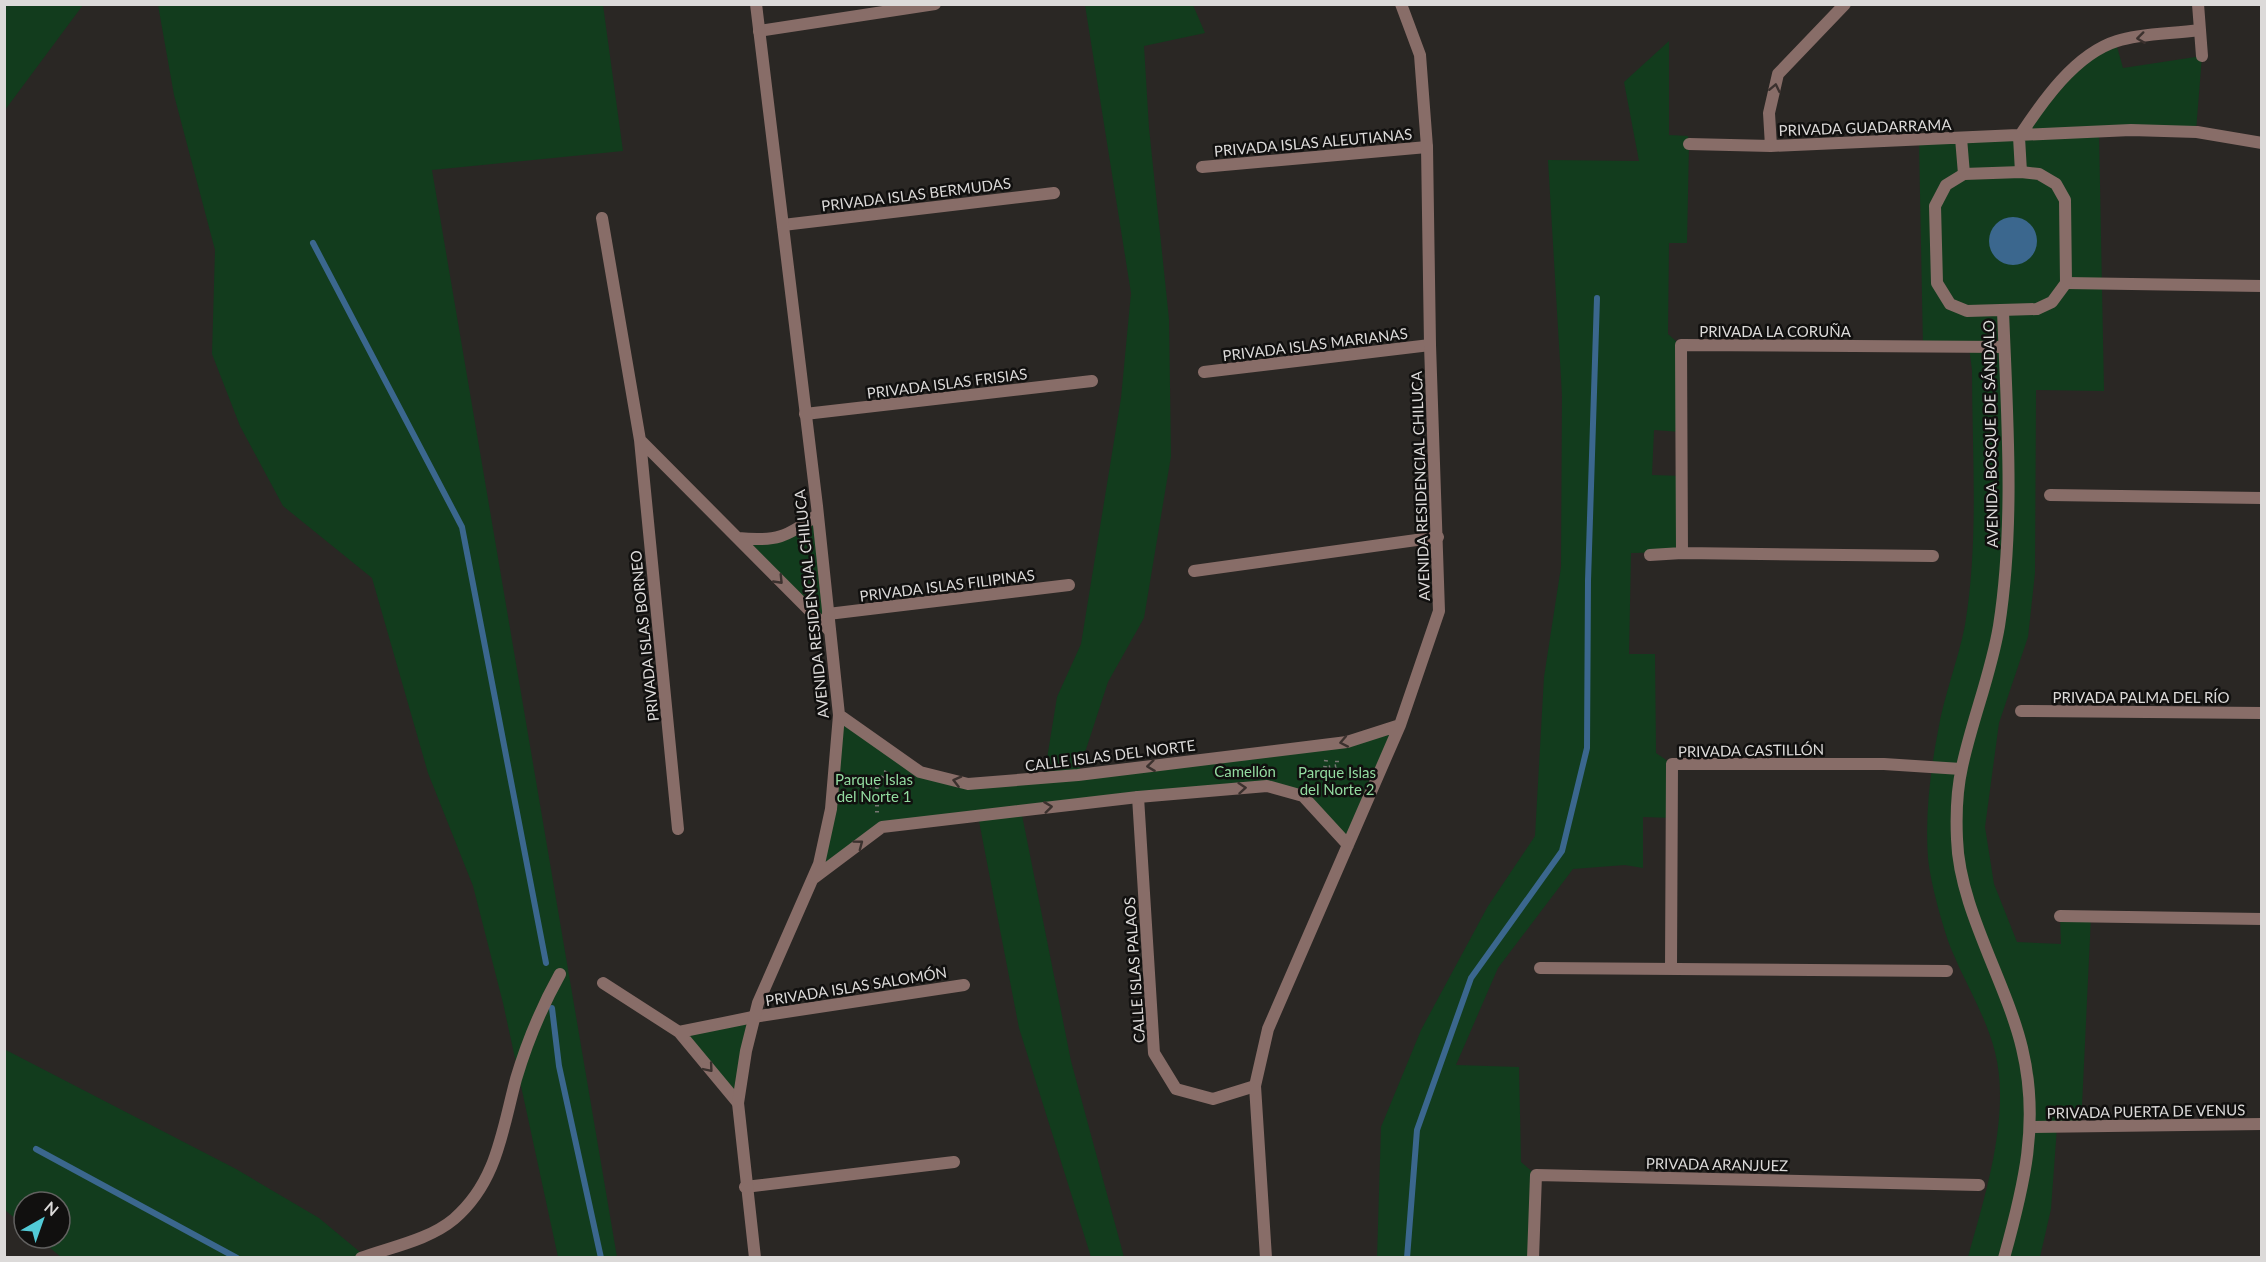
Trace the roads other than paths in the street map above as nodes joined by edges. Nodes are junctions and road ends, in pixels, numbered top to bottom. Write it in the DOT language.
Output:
graph roads {
  1 [pos="756,4"];
  2 [pos="935,4"];
  3 [pos="1401,4"];
  4 [pos="1845,4"];
  5 [pos="2198,4"];
  6 [pos="2199,30"];
  7 [pos="759,31"];
  8 [pos="2202,56"];
  9 [pos="2019,137"];
  10 [pos="1961,138"];
  11 [pos="2262,143"];
  12 [pos="1689,144"];
  13 [pos="1771,146"];
  14 [pos="1427,147"];
  15 [pos="1202,167"];
  16 [pos="2021,172"];
  17 [pos="1964,174"];
  18 [pos="1054,193"];
  19 [pos="602,218"];
  20 [pos="783,225"];
  21 [pos="2066,283"];
  22 [pos="2262,286"];
  23 [pos="2003,311"];
  24 [pos="1430,345"];
  25 [pos="2004,347"];
  26 [pos="1204,372"];
  27 [pos="1092,381"];
  28 [pos="805,414"];
  29 [pos="640,440"];
  30 [pos="2050,495"];
  31 [pos="2262,498"];
  32 [pos="817,515"];
  33 [pos="1438,537"];
  34 [pos="738,538"];
  35 [pos="1682,553"];
  36 [pos="1650,555"];
  37 [pos="1933,556"];
  38 [pos="1194,570"];
  39 [pos="1069,585"];
  40 [pos="828,614"];
  41 [pos="830,631"];
  42 [pos="2021,711"];
  43 [pos="2262,713"];
  44 [pos="839,715"];
  45 [pos="1400,724"];
  46 [pos="1961,769"];
  47 [pos="1138,797"];
  48 [pos="678,829"];
  49 [pos="1348,845"];
  50 [pos="813,879"];
  51 [pos="2060,916"];
  52 [pos="2262,919"];
  53 [pos="1540,968"];
  54 [pos="1671,968"];
  55 [pos="1947,971"];
  56 [pos="560,974"];
  57 [pos="603,983"];
  58 [pos="964,985"];
  59 [pos="753,1017"];
  60 [pos="679,1032"];
  61 [pos="1255,1086"];
  62 [pos="738,1103"];
  63 [pos="2262,1124"];
  64 [pos="2031,1127"];
  65 [pos="954,1162"];
  66 [pos="1979,1185"];
  67 [pos="745,1187"];
  68 [pos="361,1257"];
  69 [pos="754,1257"];
  70 [pos="1266,1257"];
  71 [pos="1533,1257"];
  72 [pos="2004,1257"];
  1 -- 7 [label="street, AVENIDA RESIDENCIAL CHILUCA"];
  2 -- 7 [label="street"];
  3 -- 14 [label="street, AVENIDA RESIDENCIAL CHILUCA"];
  13 -- 4 [label="street, PRIVADA GUADARRAMA, one-way"];
  5 -- 6 [label="street"];
  6 -- 8 [label="street"];
  6 -- 9 [label="street, one-way"];
  7 -- 20 [label="street, AVENIDA RESIDENCIAL CHILUCA"];
  9 -- 10 [label="street, PRIVADA GUADARRAMA"];
  9 -- 11 [label="street, PRIVADA GUADARRAMA"];
  9 -- 16 [label="street"];
  10 -- 13 [label="street, PRIVADA GUADARRAMA"];
  10 -- 17 [label="street, PRIVADA GUADARRAMA"];
  12 -- 13 [label="street, PRIVADA GUADARRAMA"];
  14 -- 15 [label="street, PRIVADA ISLAS ALEUTIANAS"];
  14 -- 24 [label="street, AVENIDA RESIDENCIAL CHILUCA"];
  16 -- 17 [label="street"];
  16 -- 21 [label="street"];
  17 -- 23 [label="street, AVENIDA BOSQUE DE SÁNDALO"];
  18 -- 20 [label="street, PRIVADA ISLAS BERMUDAS"];
  19 -- 29 [label="street, PRIVADA ISLAS BORNEO"];
  20 -- 28 [label="street, AVENIDA RESIDENCIAL CHILUCA"];
  21 -- 22 [label="street"];
  21 -- 23 [label="street, AVENIDA BOSQUE DE SÁNDALO"];
  23 -- 25 [label="street, AVENIDA BOSQUE DE SÁNDALO"];
  24 -- 26 [label="street, PRIVADA ISLAS MARIANAS"];
  24 -- 33 [label="street, AVENIDA RESIDENCIAL CHILUCA"];
  25 -- 35 [label="street, PRIVADA LA CORUÑA"];
  25 -- 46 [label="street, AVENIDA BOSQUE DE SÁNDALO"];
  27 -- 28 [label="street, PRIVADA ISLAS FRISIAS"];
  28 -- 32 [label="street, AVENIDA RESIDENCIAL CHILUCA"];
  29 -- 34 [label="street"];
  29 -- 48 [label="street, PRIVADA ISLAS BORNEO"];
  30 -- 31 [label="street"];
  32 -- 34 [label="street"];
  32 -- 40 [label="street, AVENIDA RESIDENCIAL CHILUCA"];
  33 -- 38 [label="street"];
  33 -- 45 [label="street, AVENIDA RESIDENCIAL CHILUCA"];
  34 -- 41 [label="street, one-way"];
  35 -- 36 [label="street"];
  35 -- 37 [label="street"];
  39 -- 40 [label="street, PRIVADA ISLAS FILIPINAS"];
  40 -- 41 [label="street, AVENIDA RESIDENCIAL CHILUCA"];
  41 -- 44 [label="street, AVENIDA RESIDENCIAL CHILUCA"];
  42 -- 43 [label="street, PRIVADA PALMA DEL RÍO"];
  45 -- 44 [label="street, CALLE ISLAS DEL NORTE, one-way"];
  44 -- 50 [label="street, AVENIDA RESIDENCIAL CHILUCA"];
  45 -- 49 [label="street, AVENIDA RESIDENCIAL CHILUCA"];
  46 -- 54 [label="street, PRIVADA CASTILLÓN"];
  46 -- 64 [label="street, AVENIDA BOSQUE DE SÁNDALO"];
  47 -- 49 [label="street, one-way"];
  50 -- 47 [label="street, one-way"];
  47 -- 61 [label="street, CALLE ISLAS PALAOS"];
  49 -- 61 [label="street, AVENIDA RESIDENCIAL CHILUCA"];
  50 -- 59 [label="street, AVENIDA RESIDENCIAL CHILUCA"];
  51 -- 52 [label="street"];
  53 -- 54 [label="street"];
  54 -- 55 [label="street"];
  56 -- 68 [label="street"];
  57 -- 60 [label="street"];
  58 -- 59 [label="street, PRIVADA ISLAS SALOMÓN"];
  59 -- 60 [label="street, PRIVADA ISLAS SALOMÓN"];
  59 -- 62 [label="street, AVENIDA RESIDENCIAL CHILUCA"];
  60 -- 62 [label="street, one-way"];
  61 -- 70 [label="street, AVENIDA RESIDENCIAL CHILUCA"];
  62 -- 67 [label="street, AVENIDA RESIDENCIAL CHILUCA"];
  63 -- 64 [label="street, PRIVADA PUERTA DE VENUS"];
  64 -- 72 [label="street, AVENIDA BOSQUE DE SÁNDALO"];
  65 -- 67 [label="street"];
  66 -- 71 [label="street, PRIVADA ARANJUEZ"];
  67 -- 69 [label="street, AVENIDA RESIDENCIAL CHILUCA"];
}
